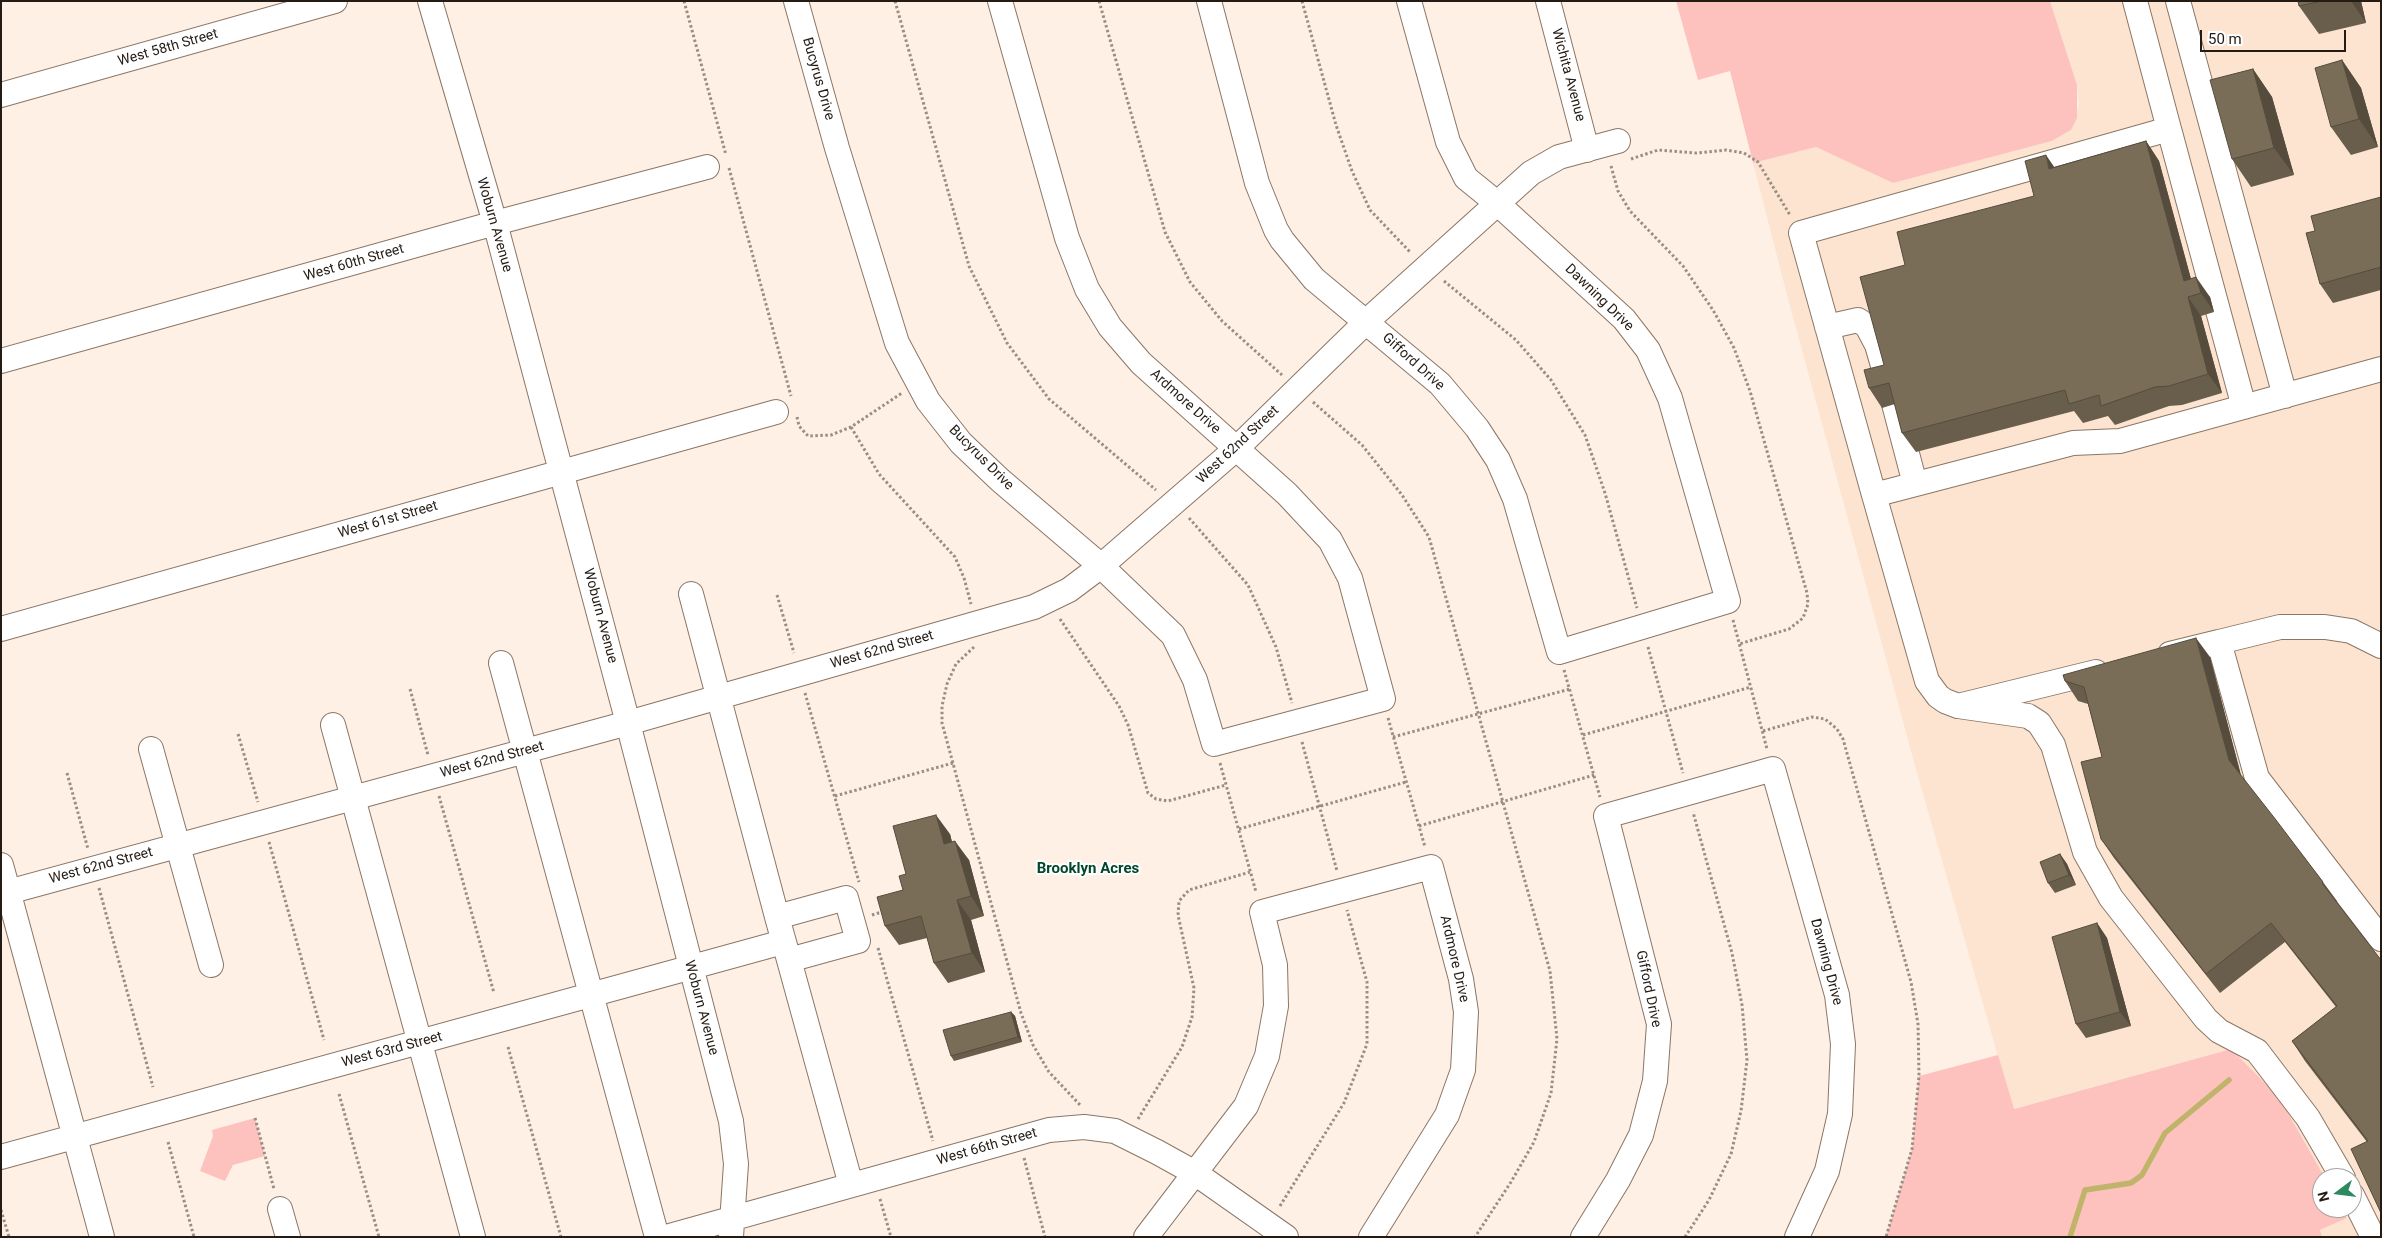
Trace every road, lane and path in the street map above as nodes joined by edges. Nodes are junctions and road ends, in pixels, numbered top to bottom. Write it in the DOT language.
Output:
graph roads {
  1 [pos="335,1"];
  2 [pos="430,1"];
  3 [pos="684,1"];
  4 [pos="796,1"];
  5 [pos="895,1"];
  6 [pos="1000,1"];
  7 [pos="1100,1"];
  8 [pos="1302,1"];
  9 [pos="1409,1"];
  10 [pos="1548,1"];
  11 [pos="2135,1"];
  12 [pos="2178,1"];
  13 [pos="1211,6"];
  14 [pos="1,95"];
  15 [pos="2169,129"];
  16 [pos="1587,150"];
  17 [pos="1621,155"];
  18 [pos="707,167"];
  19 [pos="1498,204"];
  20 [pos="495,224"];
  21 [pos="1801,233"];
  22 [pos="1413,255"];
  23 [pos="1444,280"];
  24 [pos="1366,321"];
  25 [pos="1827,327"];
  26 [pos="1,361"];
  27 [pos="2381,369"];
  28 [pos="1284,376"];
  29 [pos="918,382"];
  30 [pos="2285,396"];
  31 [pos="1312,401"];
  32 [pos="788,407"];
  33 [pos="2244,407"];
  34 [pos="851,427"];
  35 [pos="1237,448"];
  36 [pos="561,472"];
  37 [pos="1916,484"];
  38 [pos="1159,492"];
  39 [pos="1874,495"];
  40 [pos="1188,517"];
  41 [pos="1101,566"];
  42 [pos="690,594"];
  43 [pos="778,595"];
  44 [pos="1728,601"];
  45 [pos="971,604"];
  46 [pos="1060,619"];
  47 [pos="1642,627"];
  48 [pos="1,629"];
  49 [pos="2219,642"];
  50 [pos="1739,644"];
  51 [pos="975,646"];
  52 [pos="2381,646"];
  53 [pos="1559,652"];
  54 [pos="794,654"];
  55 [pos="2151,658"];
  56 [pos="501,663"];
  57 [pos="2114,668"];
  58 [pos="1751,687"];
  59 [pos="1570,688"];
  60 [pos="410,689"];
  61 [pos="718,697"];
  62 [pos="1383,699"];
  63 [pos="1958,706"];
  64 [pos="1666,711"];
  65 [pos="1479,714"];
  66 [pos="1298,720"];
  67 [pos="628,722"];
  68 [pos="333,726"];
  69 [pos="1762,731"];
  70 [pos="238,734"];
  71 [pos="1583,735"];
  72 [pos="1394,737"];
  73 [pos="1214,744"];
  74 [pos="151,749"];
  75 [pos="524,751"];
  76 [pos="428,755"];
  77 [pos="953,763"];
  78 [pos="1773,769"];
  79 [pos="67,773"];
  80 [pos="1594,776"];
  81 [pos="1406,782"];
  82 [pos="1226,785"];
  83 [pos="438,792"];
  84 [pos="1690,795"];
  85 [pos="835,796"];
  86 [pos="352,798"];
  87 [pos="258,802"];
  88 [pos="1503,802"];
  89 [pos="1320,807"];
  90 [pos="1606,816"];
  91 [pos="1419,826"];
  92 [pos="1238,829"];
  93 [pos="268,839"];
  94 [pos="178,846"];
  95 [pos="88,850"];
  96 [pos="1,865"];
  97 [pos="1431,867"];
  98 [pos="1250,872"];
  99 [pos="98,887"];
  100 [pos="1344,891"];
  101 [pos="5,893"];
  102 [pos="887,911"];
  103 [pos="1262,912"];
  104 [pos="869,916"];
  105 [pos="777,917"];
  106 [pos="2381,939"];
  107 [pos="786,951"];
  108 [pos="211,965"];
  109 [pos="690,968"];
  110 [pos="494,993"];
  111 [pos="590,995"];
  112 [pos="324,1040"];
  113 [pos="420,1042"];
  114 [pos="508,1047"];
  115 [pos="153,1088"];
  116 [pos="339,1094"];
  117 [pos="1085,1110"];
  118 [pos="255,1118"];
  119 [pos="1138,1120"];
  120 [pos="75,1137"];
  121 [pos="168,1142"];
  122 [pos="1,1158"];
  123 [pos="1024,1158"];
  124 [pos="2337,1168"];
  125 [pos="1195,1173"];
  126 [pos="852,1185"];
  127 [pos="880,1198"];
  128 [pos="280,1209"];
  129 [pos="1278,1209"];
  130 [pos="1,1210"];
  131 [pos="2362,1215"];
  132 [pos="731,1228"];
  133 [pos="9,1237"];
  134 [pos="102,1237"];
  135 [pos="194,1237"];
  136 [pos="288,1237"];
  137 [pos="379,1237"];
  138 [pos="473,1237"];
  139 [pos="560,1237"];
  140 [pos="657,1237"];
  141 [pos="666,1237"];
  142 [pos="891,1237"];
  143 [pos="1045,1237"];
  144 [pos="1146,1237"];
  145 [pos="1286,1237"];
  146 [pos="1371,1237"];
  147 [pos="1475,1237"];
  148 [pos="1583,1237"];
  149 [pos="1685,1237"];
  150 [pos="1797,1237"];
  151 [pos="1886,1237"];
  152 [pos="2373,1237"];
  1 -- 14 [label="street, West 58th Street"];
  2 -- 20 [label="street, Woburn Avenue"];
  3 -- 32 [label="path"];
  4 -- 29 [label="street, Bucyrus Drive"];
  5 -- 38 [label="path"];
  6 -- 35 [label="street, Ardmore Drive"];
  7 -- 28 [label="path"];
  8 -- 22 [label="path"];
  9 -- 19 [label="street, Dawning Drive"];
  10 -- 16 [label="street, Wichita Avenue"];
  11 -- 15 [label="street"];
  12 -- 30 [label="street"];
  13 -- 24 [label="street, Gifford Drive"];
  15 -- 21 [label="street"];
  15 -- 33 [label="street"];
  16 -- 17 [label="street, West 62nd Street"];
  16 -- 19 [label="street, West 62nd Street"];
  17 -- 21 [label="path"];
  17 -- 50 [label="path"];
  18 -- 20 [label="street, West 60th Street"];
  19 -- 24 [label="street, West 62nd Street"];
  19 -- 44 [label="street, Dawning Drive"];
  20 -- 26 [label="street, West 60th Street"];
  20 -- 36 [label="street, Woburn Avenue"];
  21 -- 25 [label="street"];
  23 -- 47 [label="path"];
  24 -- 35 [label="street, West 62nd Street"];
  24 -- 53 [label="street, Gifford Drive"];
  25 -- 37 [label="street"];
  25 -- 39 [label="street"];
  27 -- 30 [label="street"];
  29 -- 34 [label="path"];
  29 -- 41 [label="street, Bucyrus Drive"];
  30 -- 33 [label="street"];
  31 -- 65 [label="path"];
  32 -- 34 [label="path"];
  32 -- 36 [label="street, West 61st Street"];
  33 -- 37 [label="street"];
  34 -- 45 [label="path"];
  35 -- 41 [label="street, West 62nd Street"];
  35 -- 62 [label="street, Ardmore Drive"];
  36 -- 48 [label="street, West 61st Street"];
  36 -- 67 [label="street, Woburn Avenue"];
  37 -- 39 [label="street"];
  39 -- 63 [label="street"];
  40 -- 66 [label="path"];
  41 -- 61 [label="street, West 62nd Street"];
  41 -- 73 [label="street, Bucyrus Drive"];
  42 -- 61 [label="street"];
  43 -- 54 [label="path"];
  44 -- 47 [label="street"];
  44 -- 50 [label="path"];
  46 -- 82 [label="path"];
  47 -- 53 [label="street"];
  47 -- 64 [label="path"];
  49 -- 52 [label="street"];
  49 -- 55 [label="street"];
  49 -- 106 [label="street"];
  50 -- 58 [label="path"];
  51 -- 77 [label="path"];
  53 -- 59 [label="path"];
  56 -- 75 [label="street"];
  57 -- 63 [label="street"];
  58 -- 64 [label="path"];
  58 -- 69 [label="path"];
  59 -- 65 [label="path"];
  59 -- 71 [label="path"];
  60 -- 76 [label="path"];
  61 -- 67 [label="street, West 62nd Street"];
  61 -- 105 [label="street"];
  62 -- 66 [label="street"];
  62 -- 72 [label="path"];
  63 -- 124 [label="street"];
  64 -- 71 [label="path"];
  64 -- 84 [label="path"];
  65 -- 72 [label="path"];
  65 -- 88 [label="path"];
  66 -- 73 [label="street"];
  66 -- 89 [label="path"];
  67 -- 75 [label="street, West 62nd Street"];
  67 -- 109 [label="street, Woburn Avenue"];
  68 -- 86 [label="street"];
  69 -- 78 [label="path"];
  69 -- 151 [label="path"];
  70 -- 87 [label="path"];
  71 -- 80 [label="path"];
  72 -- 81 [label="path"];
  73 -- 82 [label="path"];
  74 -- 94 [label="street"];
  75 -- 86 [label="street, West 62nd Street"];
  75 -- 111 [label="street"];
  77 -- 85 [label="path"];
  77 -- 117 [label="path"];
  78 -- 84 [label="street"];
  78 -- 150 [label="street, Dawning Drive"];
  79 -- 95 [label="path"];
  80 -- 88 [label="path"];
  80 -- 90 [label="path"];
  81 -- 89 [label="path"];
  81 -- 91 [label="path"];
  82 -- 92 [label="path"];
  83 -- 110 [label="path"];
  84 -- 90 [label="street"];
  84 -- 149 [label="path"];
  86 -- 94 [label="street, West 62nd Street"];
  86 -- 113 [label="street"];
  88 -- 91 [label="path"];
  88 -- 147 [label="path"];
  89 -- 92 [label="path"];
  89 -- 100 [label="path"];
  90 -- 148 [label="street, Gifford Drive"];
  91 -- 97 [label="path"];
  92 -- 98 [label="path"];
  93 -- 112 [label="path"];
  94 -- 101 [label="street, West 62nd Street"];
  94 -- 108 [label="street"];
  96 -- 101 [label="street"];
  97 -- 100 [label="street"];
  97 -- 146 [label="street, Ardmore Drive"];
  98 -- 103 [label="path"];
  98 -- 119 [label="path"];
  99 -- 115 [label="path"];
  100 -- 103 [label="street"];
  100 -- 129 [label="path"];
  101 -- 120 [label="street"];
  102 -- 104 [label="path"];
  103 -- 125 [label="street"];
  105 -- 107 [label="street"];
  105 -- 107 [label="street, West 63rd Street"];
  107 -- 109 [label="street, West 63rd Street"];
  107 -- 126 [label="street"];
  109 -- 111 [label="street, West 63rd Street"];
  109 -- 132 [label="street, Woburn Avenue"];
  111 -- 113 [label="street, West 63rd Street"];
  111 -- 140 [label="street"];
  113 -- 120 [label="street, West 63rd Street"];
  113 -- 138 [label="street"];
  114 -- 139 [label="path"];
  116 -- 137 [label="path"];
  118 -- 128 [label="path"];
  120 -- 122 [label="street, West 63rd Street"];
  120 -- 134 [label="street"];
  121 -- 135 [label="path"];
  123 -- 143 [label="path"];
  125 -- 126 [label="street, West 66th Street"];
  125 -- 144 [label="street"];
  125 -- 145 [label="street, West 66th Street"];
  126 -- 132 [label="street, West 66th Street"];
  127 -- 142 [label="path"];
  128 -- 136 [label="street"];
  130 -- 133 [label="path"];
  131 -- 152 [label="street"];
  132 -- 141 [label="street, West 66th Street"];
}
